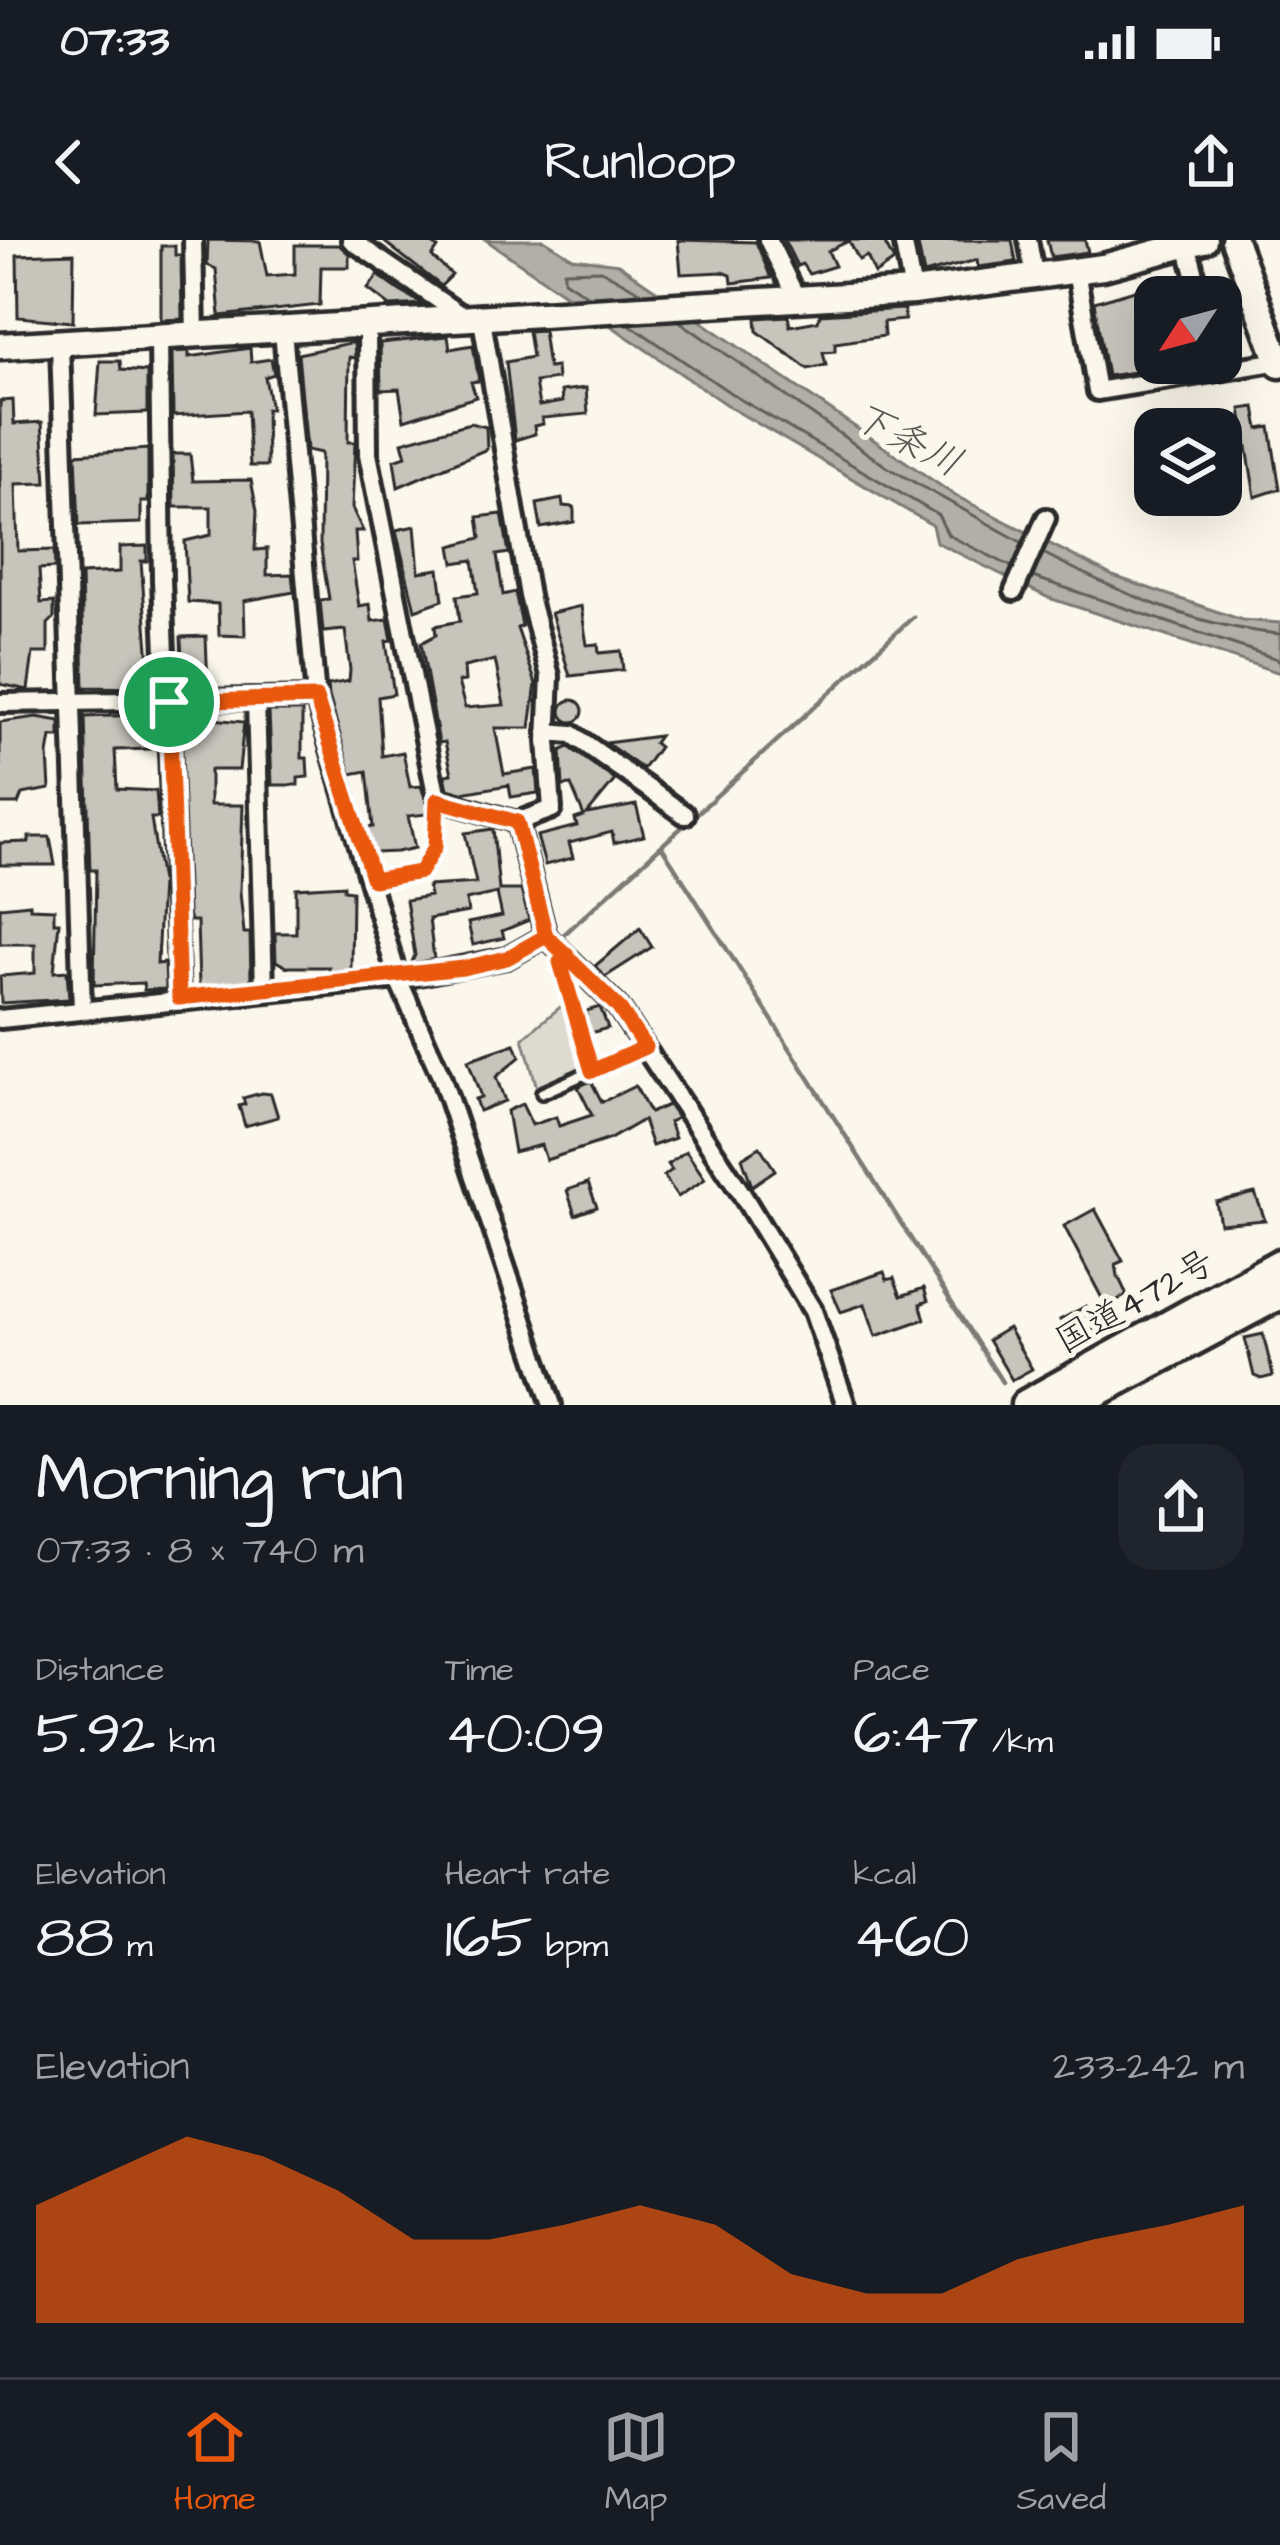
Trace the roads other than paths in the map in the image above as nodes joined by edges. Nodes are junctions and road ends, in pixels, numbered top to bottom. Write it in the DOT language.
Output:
graph roads {
  1 [pos="193,240"];
  2 [pos="352,240"];
  3 [pos="768,240"];
  4 [pos="904,240"];
  5 [pos="1028,240"];
  6 [pos="1234,240"];
  7 [pos="1196,243"];
  8 [pos="1076,272"];
  9 [pos="1199,276"];
  10 [pos="1035,279"];
  11 [pos="913,292"];
  12 [pos="796,297"];
  13 [pos="474,320"];
  14 [pos="367,326"];
  15 [pos="283,332"];
  16 [pos="195,336"];
  17 [pos="159,339"];
  18 [pos="61,344"];
  19 [pos="0,346"];
  20 [pos="1280,362"];
  21 [pos="1242,365"];
  22 [pos="1134,384"];
  23 [pos="1045,521"];
  24 [pos="1014,591"];
  25 [pos="316,698"];
  26 [pos="256,699"];
  27 [pos="71,700"];
  28 [pos="169,702"];
  29 [pos="0,703"];
  30 [pos="547,732"];
  31 [pos="437,800"];
  32 [pos="686,815"];
  33 [pos="517,822"];
  34 [pos="373,880"];
  35 [pos="546,936"];
  36 [pos="567,955"];
  37 [pos="398,979"];
  38 [pos="264,990"];
  39 [pos="179,998"];
  40 [pos="82,1010"];
  41 [pos="0,1019"];
  42 [pos="645,1047"];
  43 [pos="592,1071"];
  44 [pos="542,1094"];
  45 [pos="1280,1265"];
  46 [pos="1280,1294"];
  47 [pos="552,1405"];
  48 [pos="846,1405"];
  49 [pos="1027,1405"];
  50 [pos="1070,1405"];
  1 -- 16 [label="street"];
  2 -- 13 [label="street"];
  3 -- 12 [label="street"];
  4 -- 11 [label="street"];
  5 -- 10 [label="street"];
  6 -- 20 [label="street"];
  7 -- 8 [label="street"];
  7 -- 9 [label="street"];
  8 -- 10 [label="street"];
  8 -- 22 [label="street"];
  10 -- 11 [label="street"];
  11 -- 12 [label="street"];
  12 -- 13 [label="street"];
  13 -- 14 [label="street"];
  13 -- 30 [label="street"];
  14 -- 15 [label="street"];
  14 -- 31 [label="street"];
  15 -- 16 [label="street"];
  15 -- 25 [label="street"];
  16 -- 17 [label="street"];
  17 -- 18 [label="street"];
  17 -- 28 [label="street"];
  18 -- 19 [label="street"];
  18 -- 27 [label="street"];
  20 -- 21 [label="street"];
  23 -- 24 [label="street"];
  25 -- 26 [label="street"];
  25 -- 34 [label="street"];
  26 -- 28 [label="street"];
  26 -- 38 [label="street"];
  27 -- 28 [label="street"];
  27 -- 29 [label="street"];
  27 -- 40 [label="street"];
  28 -- 39 [label="street"];
  30 -- 32 [label="street"];
  30 -- 33 [label="street"];
  31 -- 33 [label="street"];
  31 -- 34 [label="lane"];
  33 -- 35 [label="street"];
  34 -- 37 [label="street"];
  35 -- 36 [label="street"];
  35 -- 37 [label="street"];
  36 -- 42 [label="street"];
  36 -- 43 [label="lane"];
  37 -- 38 [label="street"];
  37 -- 47 [label="street"];
  38 -- 39 [label="street"];
  39 -- 40 [label="street"];
  40 -- 41 [label="street"];
  42 -- 43 [label="lane"];
  42 -- 48 [label="street"];
  43 -- 44 [label="lane"];
  45 -- 49 [label="highway, 国道472号"];
  46 -- 50 [label="highway, 国道472号"];
}
